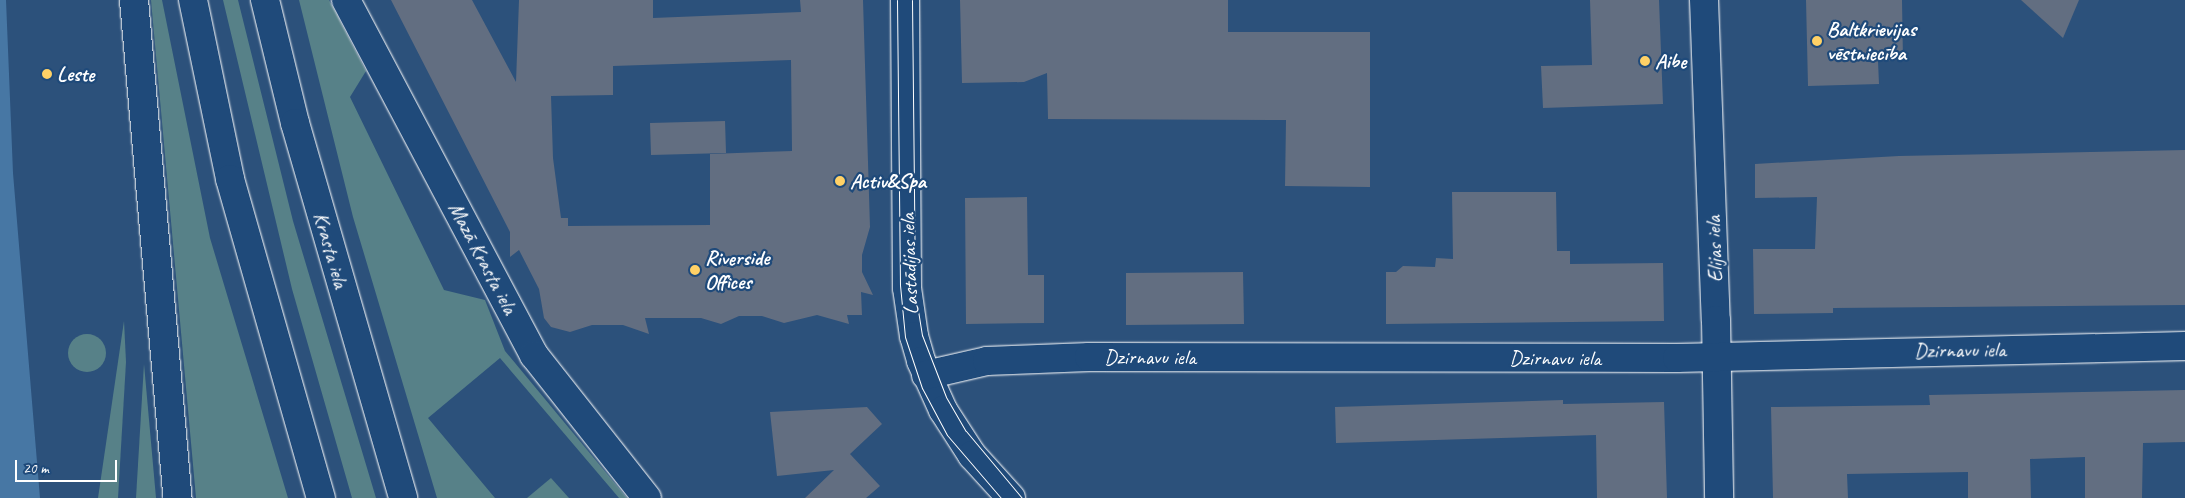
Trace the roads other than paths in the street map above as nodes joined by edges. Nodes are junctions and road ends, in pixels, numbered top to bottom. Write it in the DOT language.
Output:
graph roads {
  1 [pos="134,0"];
  2 [pos="193,0"];
  3 [pos="265,0"];
  4 [pos="346,0"];
  5 [pos="905,0"];
  6 [pos="1704,0"];
  7 [pos="2185,346"];
  8 [pos="1716,356"];
  9 [pos="926,375"];
  10 [pos="178,498"];
  11 [pos="321,498"];
  12 [pos="404,498"];
  13 [pos="647,498"];
  14 [pos="1011,498"];
  15 [pos="1719,498"];
  1 -- 10 [label="main road"];
  2 -- 11 [label="main road"];
  3 -- 12 [label="main road, Krasta iela"];
  4 -- 13 [label="main road, Mazā Krasta iela"];
  5 -- 9 [label="main road, Lastādijas iela"];
  6 -- 8 [label="main road, Elijas iela"];
  7 -- 8 [label="main road, Dzirnavu iela"];
  8 -- 9 [label="main road, Dzirnavu iela"];
  8 -- 15 [label="main road, Elijas iela"];
  9 -- 14 [label="main road, Lastādijas iela"];
}
